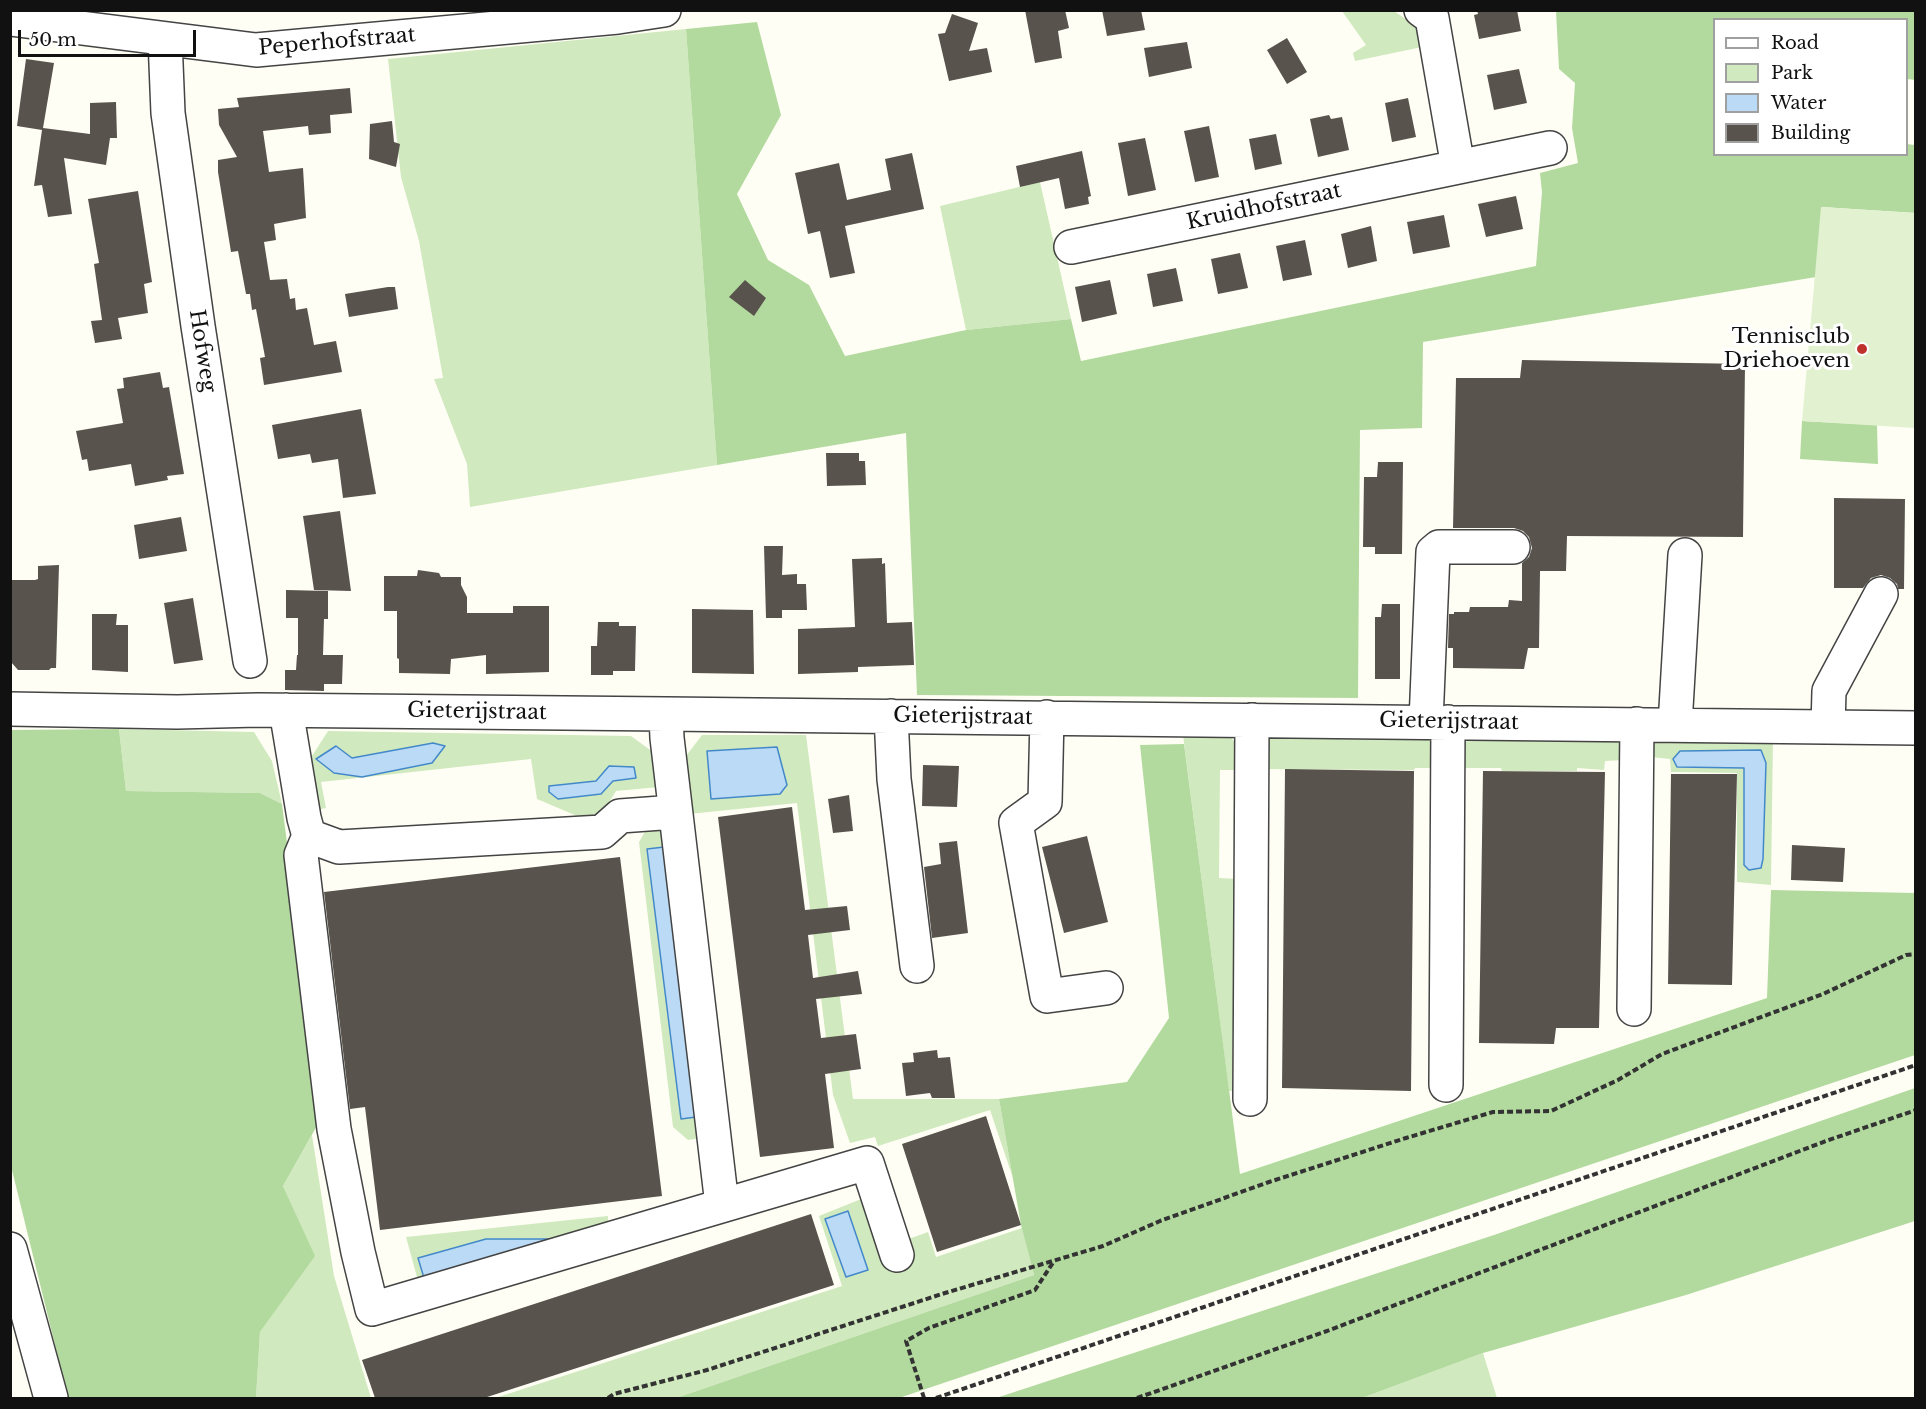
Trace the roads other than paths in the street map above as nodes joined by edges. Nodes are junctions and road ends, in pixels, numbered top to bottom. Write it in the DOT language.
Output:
graph roads {
  1 [pos="664,10"];
  2 [pos="1420,10"];
  3 [pos="10,19"];
  4 [pos="165,39"];
  5 [pos="1550,148"];
  6 [pos="1458,167"];
  7 [pos="1071,247"];
  8 [pos="1513,547"];
  9 [pos="1685,555"];
  10 [pos="1881,594"];
  11 [pos="250,661"];
  12 [pos="10,709"];
  13 [pos="286,710"];
  14 [pos="666,714"];
  15 [pos="891,716"];
  16 [pos="1047,717"];
  17 [pos="1252,720"];
  18 [pos="1437,722"];
  19 [pos="1637,724"];
  20 [pos="1675,725"];
  21 [pos="1828,727"];
  22 [pos="1916,728"];
  23 [pos="675,812"];
  24 [pos="309,836"];
  25 [pos="917,966"];
  26 [pos="1106,988"];
  27 [pos="1634,1009"];
  28 [pos="1446,1085"];
  29 [pos="1250,1099"];
  30 [pos="722,1205"];
  31 [pos="10,1249"];
  32 [pos="897,1255"];
  33 [pos="51,1398"];
  1 -- 4 [label="street, Peperhofstraat"];
  2 -- 6 [label="street"];
  3 -- 4 [label="street, Peperhofstraat"];
  4 -- 11 [label="street, Hofweg"];
  5 -- 6 [label="street, Kruidhofstraat"];
  6 -- 7 [label="street, Kruidhofstraat"];
  8 -- 18 [label="street"];
  9 -- 20 [label="street"];
  10 -- 21 [label="street"];
  12 -- 13 [label="street, Gieterijstraat"];
  13 -- 14 [label="street, Gieterijstraat"];
  13 -- 24 [label="street"];
  14 -- 15 [label="street, Gieterijstraat"];
  14 -- 23 [label="street"];
  15 -- 16 [label="street, Gieterijstraat"];
  15 -- 25 [label="street"];
  16 -- 17 [label="street, Gieterijstraat"];
  16 -- 26 [label="street"];
  17 -- 18 [label="street, Gieterijstraat"];
  17 -- 29 [label="street"];
  18 -- 19 [label="street, Gieterijstraat"];
  18 -- 28 [label="street"];
  19 -- 20 [label="street, Gieterijstraat"];
  19 -- 27 [label="street"];
  20 -- 21 [label="street, Gieterijstraat"];
  21 -- 22 [label="street, Gieterijstraat"];
  23 -- 24 [label="street"];
  23 -- 30 [label="street"];
  24 -- 30 [label="street"];
  30 -- 32 [label="street"];
  31 -- 33 [label="street"];
}
